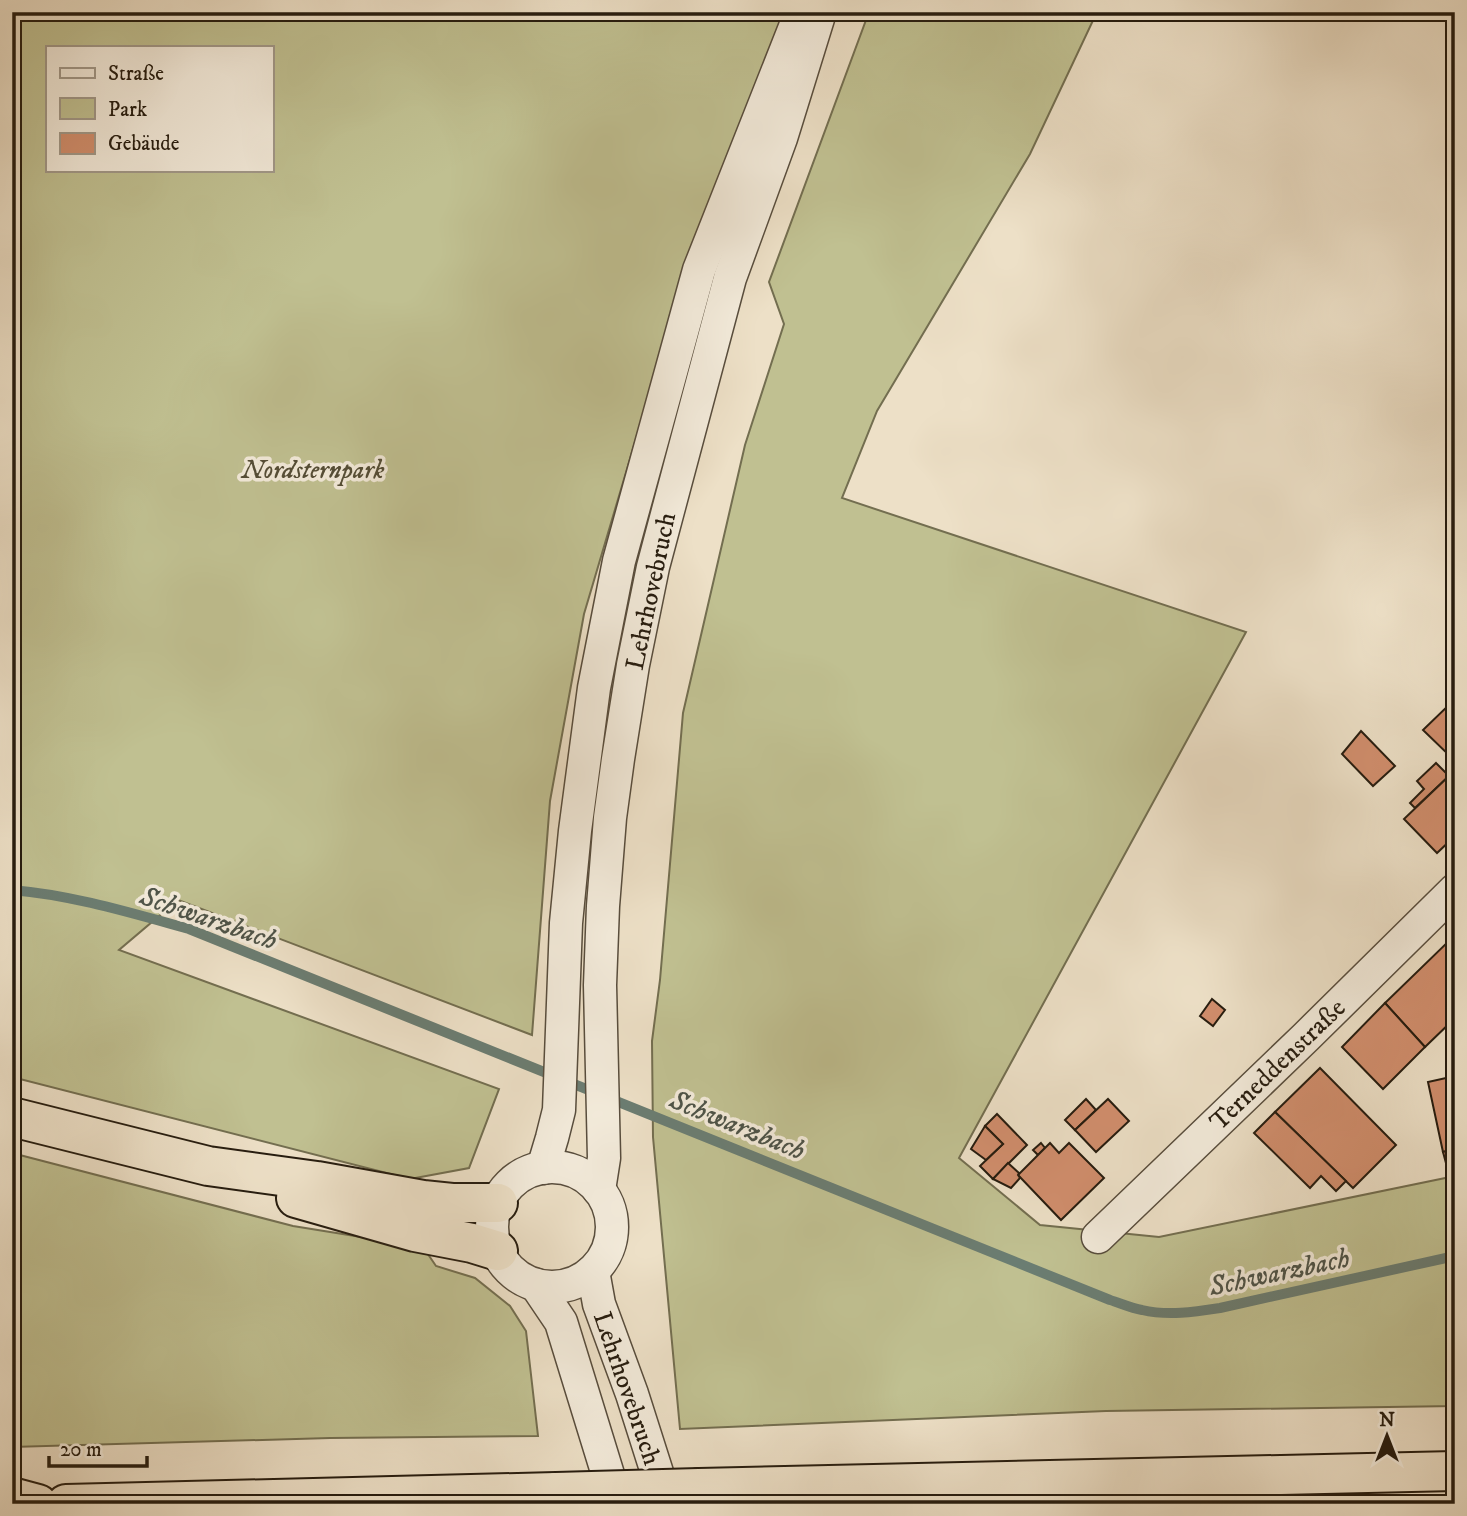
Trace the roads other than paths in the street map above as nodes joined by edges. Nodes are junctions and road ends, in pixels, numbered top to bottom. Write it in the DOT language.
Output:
graph roads {
  1 [pos="801,12"];
  2 [pos="821,12"];
  3 [pos="1455,890"];
  4 [pos="12,1117"];
  5 [pos="208,1166"];
  6 [pos="542,1168"];
  7 [pos="599,1190"];
  8 [pos="498,1202"];
  9 [pos="1098,1237"];
  10 [pos="498,1251"];
  11 [pos="593,1271"];
  12 [pos="536,1285"];
  13 [pos="1455,1471"];
  14 [pos="683,1496"];
  15 [pos="12,1497"];
  16 [pos="38,1504"];
  17 [pos="66,1504"];
  18 [pos="617,1504"];
  1 -- 6 [label="street, Lehrhovebruch"];
  2 -- 7 [label="street, Lehrhovebruch"];
  3 -- 9 [label="street, Terneddenstraße"];
  4 -- 5 [label="highway"];
  5 -- 8 [label="highway"];
  5 -- 10 [label="highway"];
  6 -- 7 [label="street"];
  6 -- 8 [label="street"];
  7 -- 11 [label="street"];
  8 -- 10 [label="street"];
  10 -- 12 [label="street"];
  11 -- 12 [label="street"];
  11 -- 14 [label="street, Lehrhovebruch"];
  12 -- 18 [label="street, Lehrhovebruch"];
  13 -- 14 [label="highway"];
  14 -- 17 [label="highway, bridge"];
  15 -- 16 [label="highway"];
}
